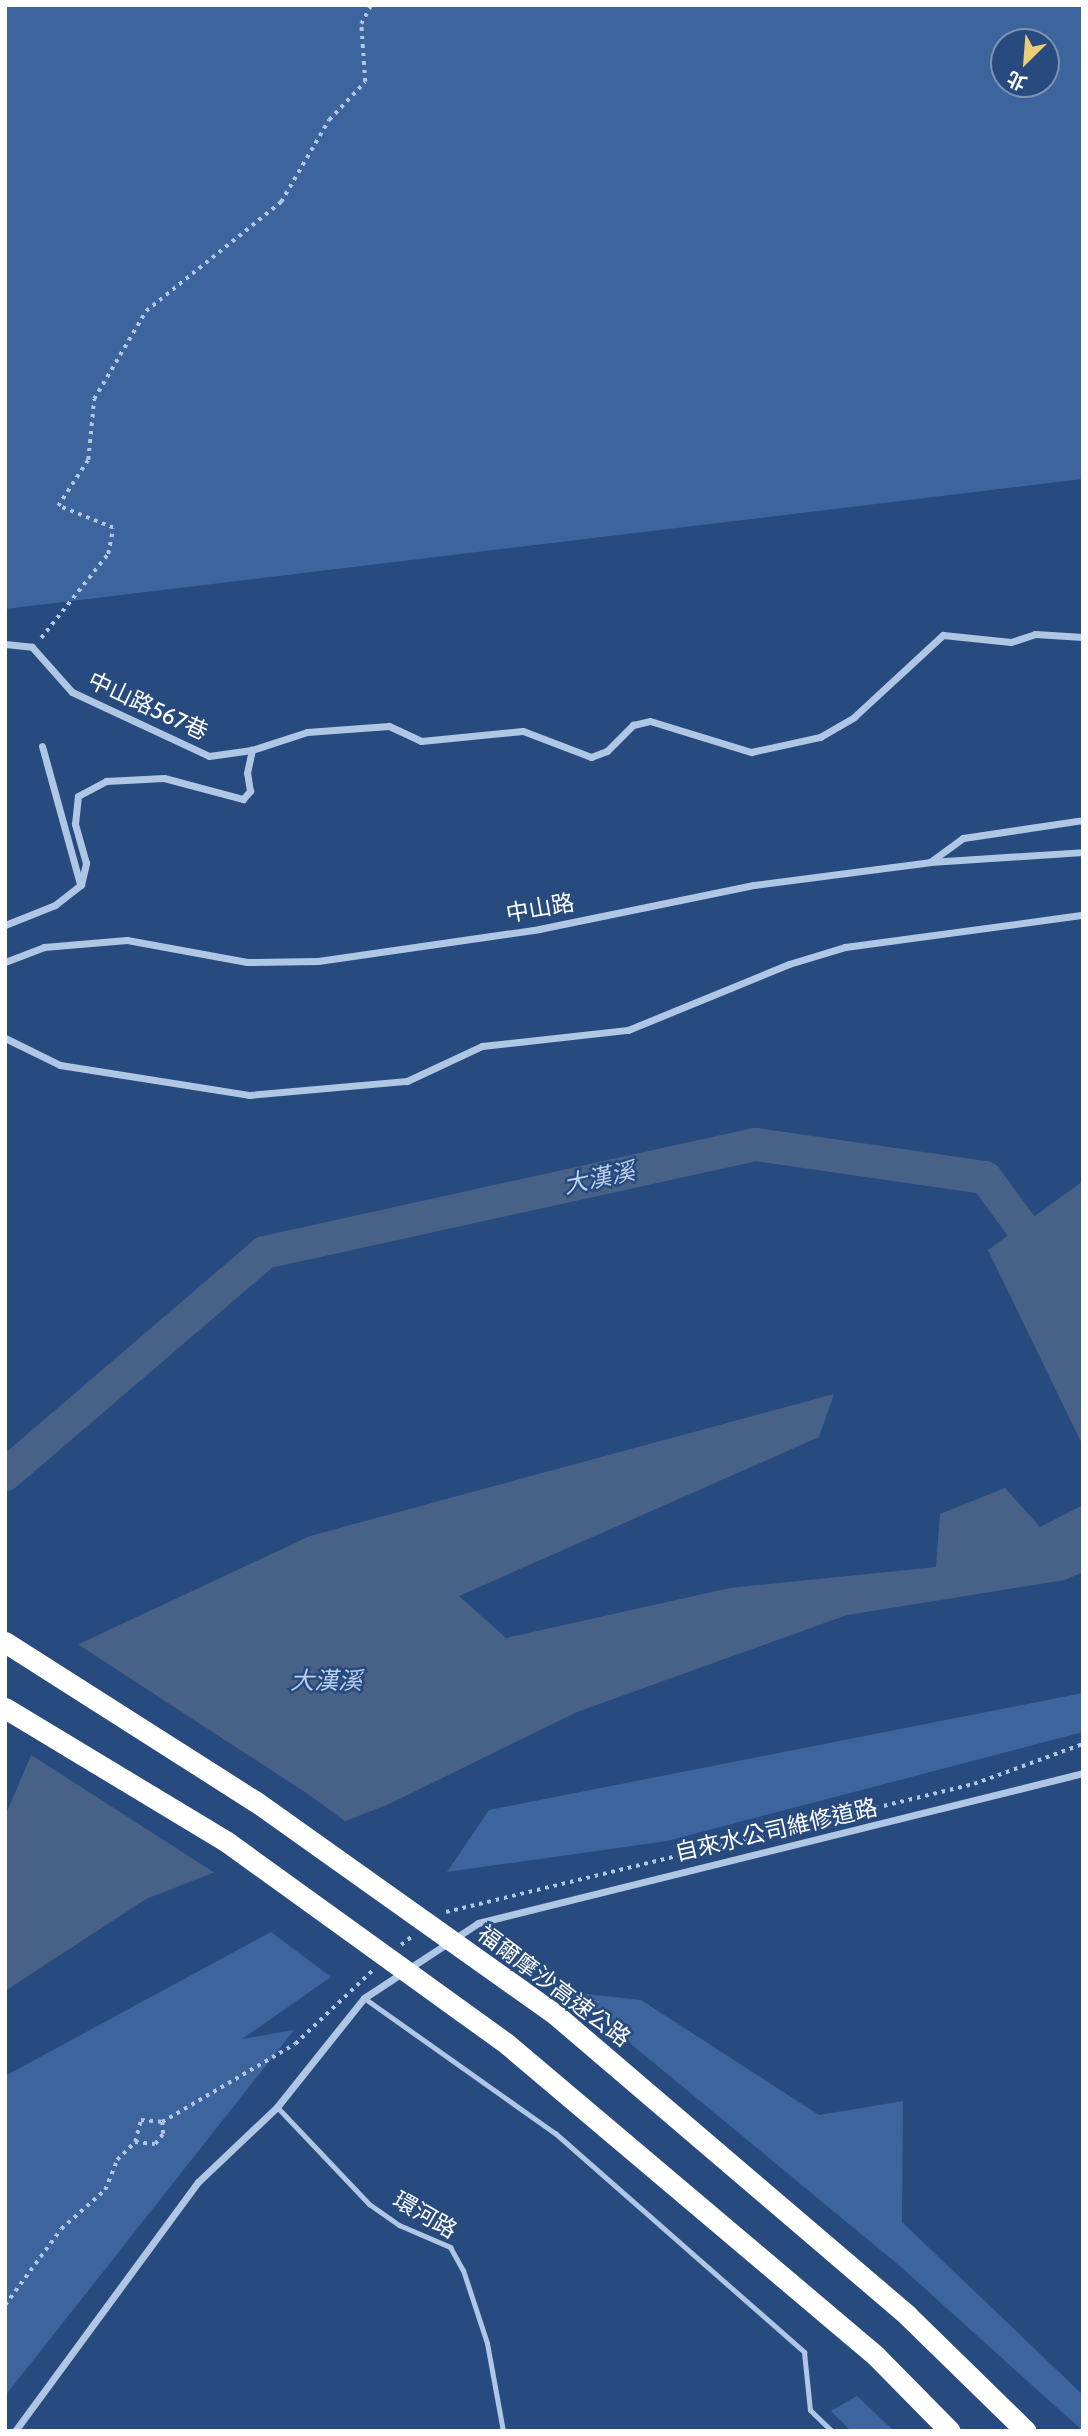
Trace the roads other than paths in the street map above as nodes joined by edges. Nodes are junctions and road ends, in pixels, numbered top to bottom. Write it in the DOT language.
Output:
graph roads {
  1 [pos="1083,636"];
  2 [pos="5,644"];
  3 [pos="42,746"];
  4 [pos="252,750"];
  5 [pos="1083,820"];
  6 [pos="1083,852"];
  7 [pos="930,862"];
  8 [pos="81,885"];
  9 [pos="1083,915"];
  10 [pos="5,925"];
  11 [pos="5,962"];
  12 [pos="5,1038"];
  13 [pos="5,1642"];
  14 [pos="5,1708"];
  15 [pos="1083,1773"];
  16 [pos="365,1998"];
  17 [pos="277,2107"];
  18 [pos="15,2431"];
  19 [pos="503,2431"];
  20 [pos="832,2431"];
  21 [pos="950,2431"];
  22 [pos="1026,2431"];
  1 -- 4 [label="street, 中山路567巷"];
  2 -- 4 [label="street, 中山路567巷"];
  3 -- 8 [label="street"];
  4 -- 8 [label="street"];
  5 -- 7 [label="street"];
  6 -- 7 [label="street, 中山路"];
  7 -- 11 [label="street, 中山路"];
  8 -- 10 [label="street"];
  9 -- 12 [label="street"];
  13 -- 22 [label="highway, 福爾摩沙高速公路, bridge"];
  14 -- 21 [label="highway, bridge"];
  15 -- 16 [label="street, 自來水公司維修道路"];
  16 -- 17 [label="street"];
  16 -- 20 [label="lane"];
  17 -- 18 [label="street"];
  17 -- 19 [label="lane, 環河路"];
}
